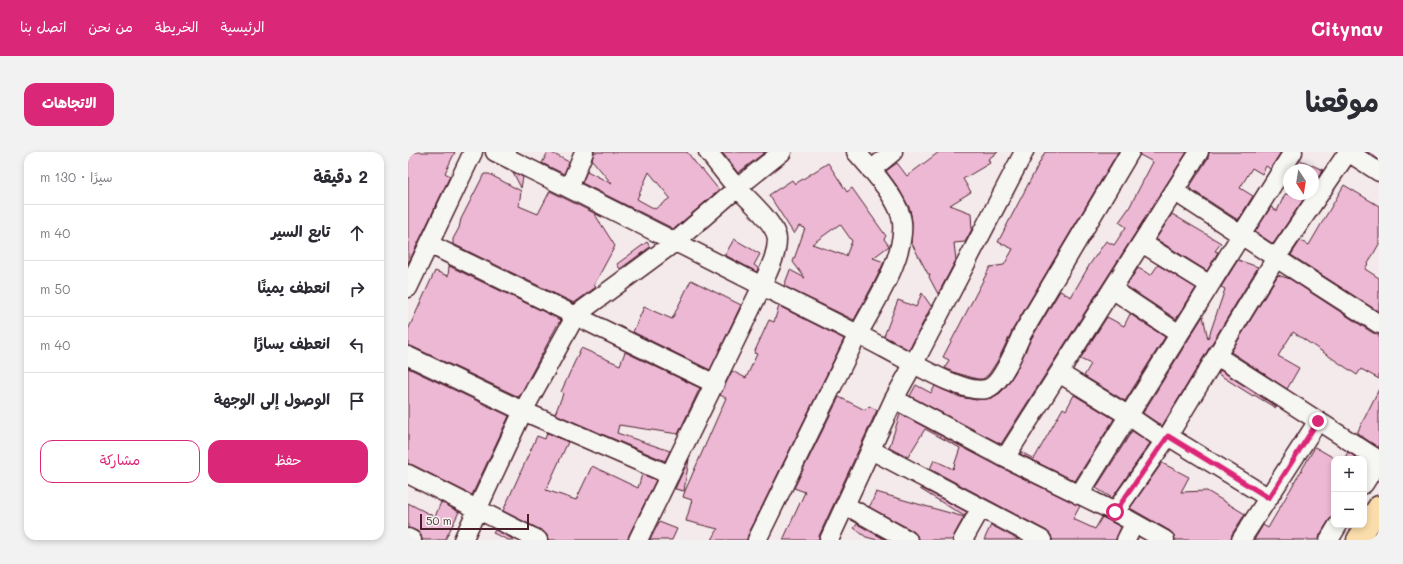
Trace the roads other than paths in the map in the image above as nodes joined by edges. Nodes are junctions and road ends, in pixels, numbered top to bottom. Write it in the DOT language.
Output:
graph roads {
  1 [pos="473,152"];
  2 [pos="495,152"];
  3 [pos="584,152"];
  4 [pos="708,152"];
  5 [pos="782,152"];
  6 [pos="856,152"];
  7 [pos="893,152"];
  8 [pos="1024,152"];
  9 [pos="1130,152"];
  10 [pos="1199,152"];
  11 [pos="1293,152"];
  12 [pos="1348,152"];
  13 [pos="871,170"];
  14 [pos="1379,172"];
  15 [pos="569,188"];
  16 [pos="737,188"];
  17 [pos="1174,191"];
  18 [pos="1241,235"];
  19 [pos="675,242"];
  20 [pos="1142,242"];
  21 [pos="429,244"];
  22 [pos="1276,258"];
  23 [pos="1210,285"];
  24 [pos="762,286"];
  25 [pos="408,288"];
  26 [pos="1112,289"];
  27 [pos="576,315"];
  28 [pos="1379,324"];
  29 [pos="858,334"];
  30 [pos="1179,334"];
  31 [pos="408,356"];
  32 [pos="1217,356"];
  33 [pos="914,363"];
  34 [pos="1059,373"];
  35 [pos="715,384"];
  36 [pos="894,399"];
  37 [pos="523,411"];
  38 [pos="1129,416"];
  39 [pos="1318,421"];
  40 [pos="1166,438"];
  41 [pos="871,450"];
  42 [pos="1005,458"];
  43 [pos="408,474"];
  44 [pos="670,475"];
  45 [pos="1367,479"];
  46 [pos="1079,494"];
  47 [pos="1269,498"];
  48 [pos="845,505"];
  49 [pos="1379,507"];
  50 [pos="981,508"];
  51 [pos="477,510"];
  52 [pos="1115,512"];
  53 [pos="1134,524"];
  54 [pos="1336,528"];
  55 [pos="408,538"];
  56 [pos="1243,539"];
  57 [pos="412,540"];
  58 [pos="463,540"];
  59 [pos="538,540"];
  60 [pos="638,540"];
  61 [pos="757,540"];
  62 [pos="828,540"];
  63 [pos="908,540"];
  64 [pos="963,540"];
  65 [pos="1042,540"];
  66 [pos="1126,540"];
  67 [pos="1165,540"];
  68 [pos="1329,540"];
  69 [pos="1358,540"];
  1 -- 21 [label="street"];
  2 -- 15 [label="street"];
  3 -- 15 [label="street"];
  4 -- 16 [label="street"];
  5 -- 16 [label="street"];
  6 -- 13 [label="street"];
  7 -- 13 [label="street"];
  8 -- 33 [label="street"];
  9 -- 33 [label="street"];
  10 -- 17 [label="street"];
  11 -- 18 [label="street"];
  12 -- 14 [label="street"];
  12 -- 22 [label="street"];
  13 -- 29 [label="street"];
  15 -- 19 [label="street"];
  16 -- 19 [label="street"];
  16 -- 24 [label="street"];
  17 -- 18 [label="street"];
  17 -- 20 [label="street"];
  18 -- 22 [label="street"];
  18 -- 23 [label="street"];
  19 -- 24 [label="street"];
  19 -- 27 [label="street"];
  20 -- 23 [label="street"];
  20 -- 26 [label="street"];
  21 -- 25 [label="street"];
  21 -- 27 [label="street"];
  22 -- 28 [label="street"];
  22 -- 32 [label="street"];
  23 -- 30 [label="street"];
  24 -- 29 [label="street"];
  24 -- 35 [label="street"];
  26 -- 30 [label="street"];
  26 -- 34 [label="street"];
  27 -- 35 [label="street"];
  27 -- 37 [label="street"];
  29 -- 33 [label="street"];
  29 -- 61 [label="street"];
  30 -- 38 [label="street"];
  31 -- 37 [label="street"];
  32 -- 39 [label="street"];
  32 -- 40 [label="street"];
  33 -- 36 [label="street"];
  34 -- 38 [label="street"];
  34 -- 42 [label="street"];
  35 -- 44 [label="street"];
  36 -- 41 [label="street"];
  36 -- 42 [label="street"];
  37 -- 44 [label="street"];
  37 -- 51 [label="street"];
  38 -- 40 [label="street"];
  38 -- 46 [label="street"];
  39 -- 45 [label="street"];
  39 -- 47 [label="street"];
  40 -- 47 [label="street"];
  40 -- 52 [label="street"];
  41 -- 48 [label="street"];
  41 -- 50 [label="street"];
  42 -- 46 [label="street"];
  43 -- 51 [label="street"];
  44 -- 60 [label="street"];
  46 -- 52 [label="street"];
  47 -- 56 [label="street"];
  48 -- 62 [label="street"];
  48 -- 63 [label="street"];
  49 -- 69 [label="main road"];
  50 -- 64 [label="street"];
  50 -- 65 [label="street"];
  51 -- 58 [label="street"];
  51 -- 59 [label="street"];
  52 -- 53 [label="street"];
  53 -- 66 [label="street"];
  53 -- 67 [label="street"];
  54 -- 68 [label="street"];
  55 -- 57 [label="street"];
}
